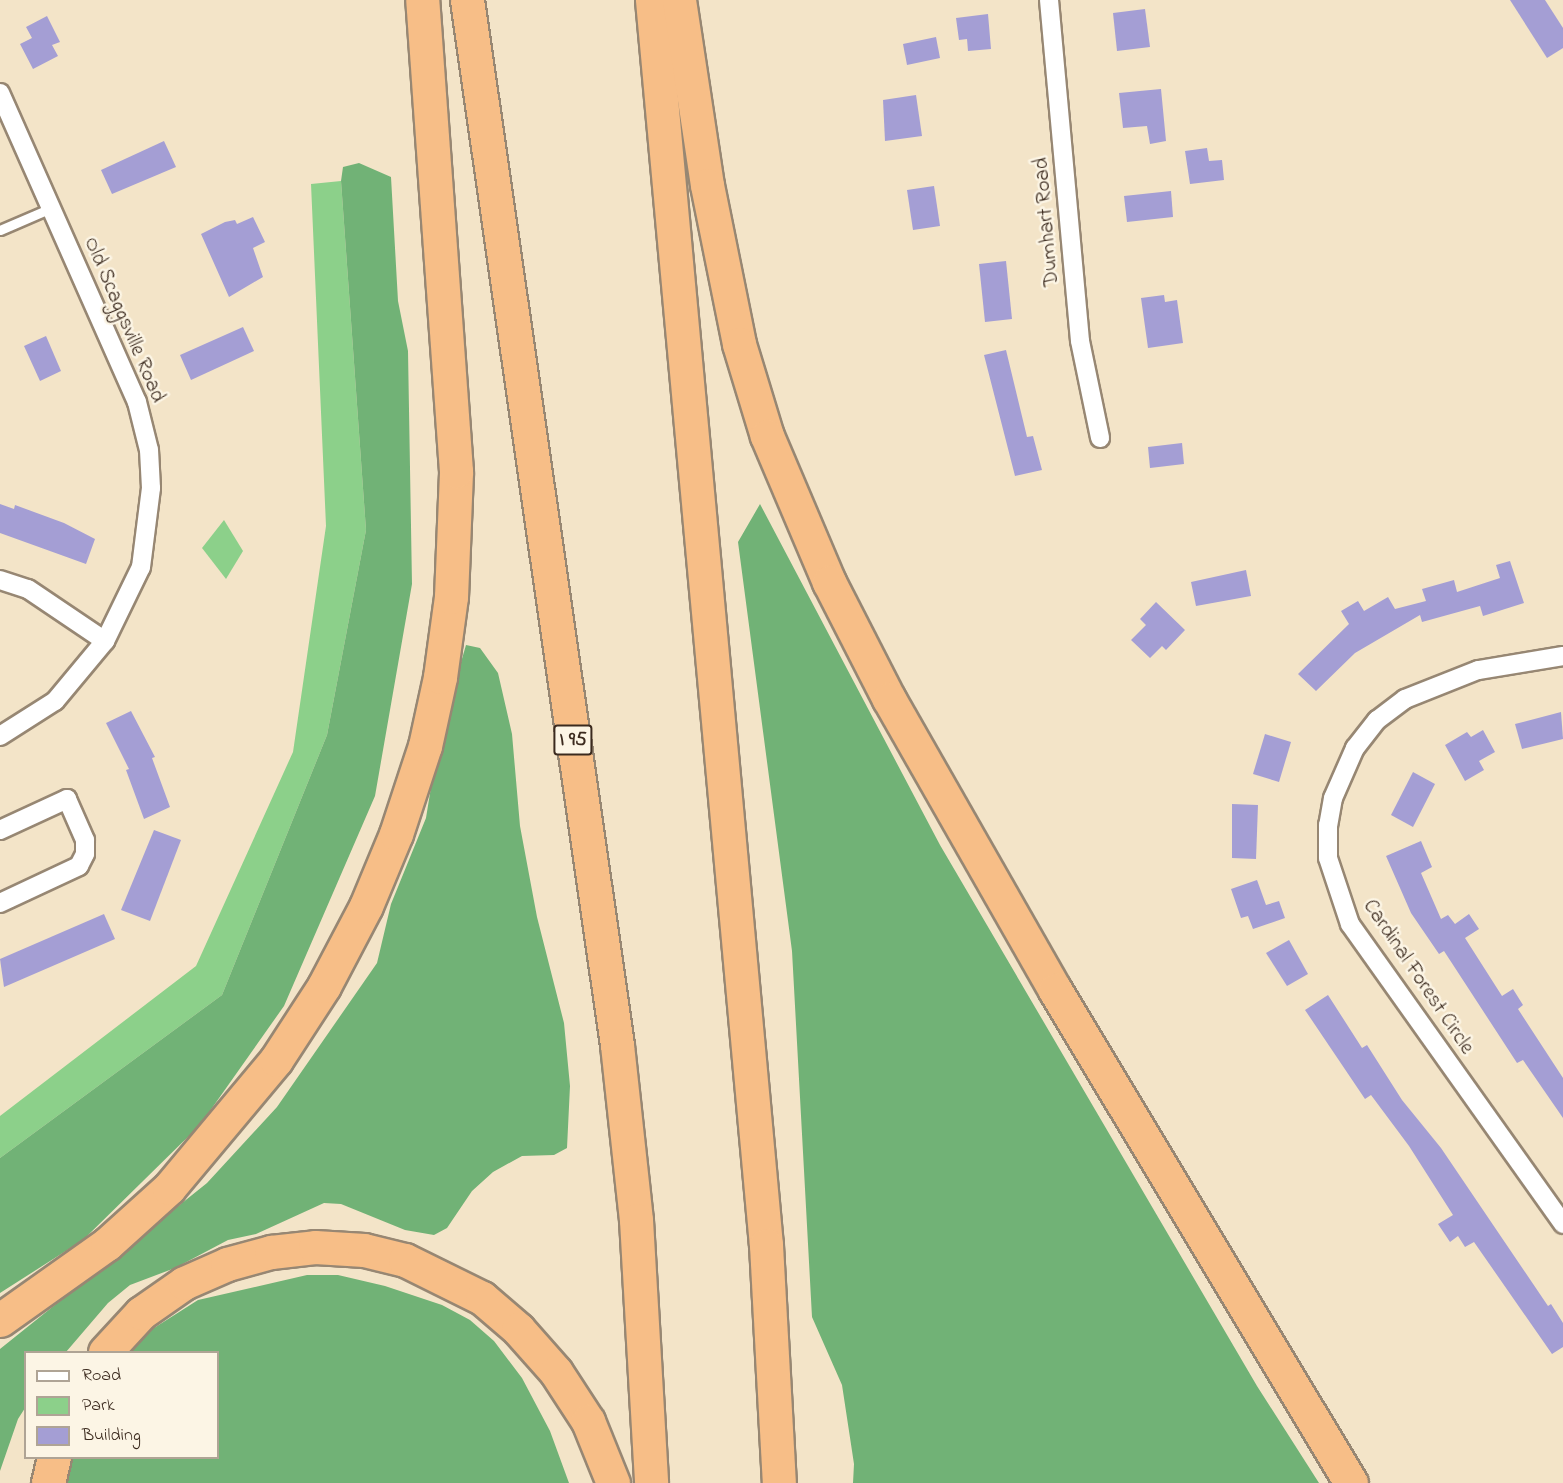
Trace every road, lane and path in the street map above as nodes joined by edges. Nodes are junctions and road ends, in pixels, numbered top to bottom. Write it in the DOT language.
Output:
graph roads {
  1 [pos="422,0"];
  2 [pos="467,0"];
  3 [pos="652,0"];
  4 [pos="679,0"];
  5 [pos="1049,0"];
  6 [pos="0,93"];
  7 [pos="51,208"];
  8 [pos="0,230"];
  9 [pos="1100,438"];
  10 [pos="0,579"];
  11 [pos="105,641"];
  12 [pos="1563,656"];
  13 [pos="0,736"];
  14 [pos="0,830"];
  15 [pos="0,903"];
  16 [pos="1563,1224"];
  17 [pos="0,1320"];
  18 [pos="107,1351"];
  19 [pos="54,1459"];
  20 [pos="48,1483"];
  21 [pos="613,1483"];
  22 [pos="651,1483"];
  23 [pos="779,1483"];
  24 [pos="1352,1483"];
  1 -- 17 [label="highway"];
  2 -- 22 [label="highway, I 95"];
  3 -- 23 [label="highway"];
  4 -- 24 [label="highway"];
  5 -- 9 [label="street, Dumhart Road"];
  6 -- 7 [label="street, Old Scaggsville Road"];
  7 -- 8 [label="lane"];
  7 -- 11 [label="street, Old Scaggsville Road"];
  10 -- 11 [label="street"];
  11 -- 13 [label="street, Old Scaggsville Road"];
  12 -- 16 [label="street, Cardinal Forest Circle"];
  14 -- 15 [label="street"];
  18 -- 21 [label="highway"];
  19 -- 20 [label="highway"];
}
